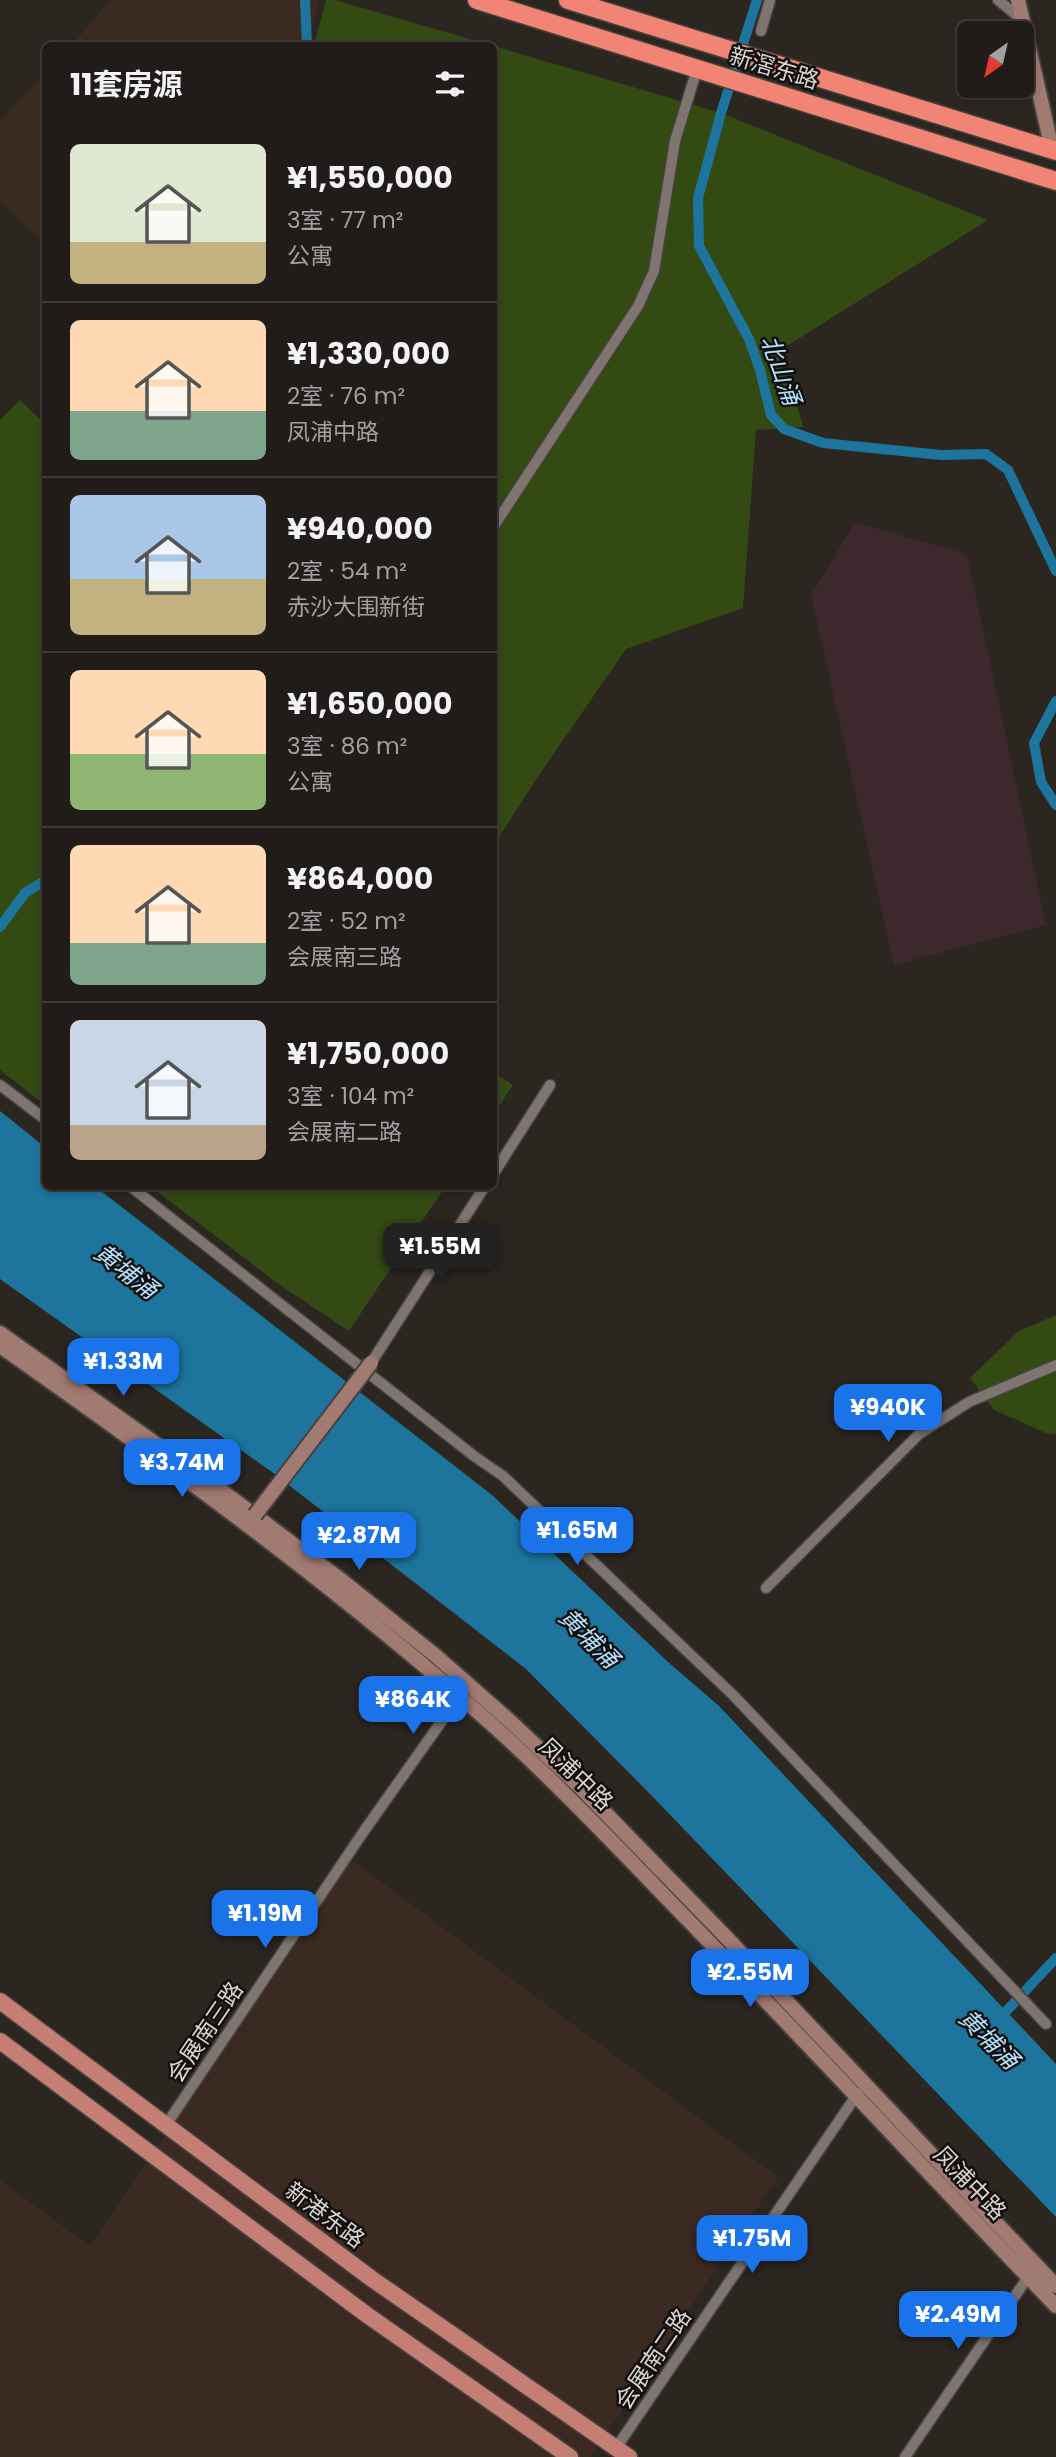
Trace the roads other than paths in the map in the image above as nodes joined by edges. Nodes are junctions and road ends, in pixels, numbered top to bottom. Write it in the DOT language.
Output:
graph roads {
  1 [pos="460,0"];
  2 [pos="477,0"];
  3 [pos="568,0"];
  4 [pos="770,0"];
  5 [pos="998,0"];
  6 [pos="1018,0"];
  7 [pos="517,12"];
  8 [pos="1021,19"];
  9 [pos="761,30"];
  10 [pos="704,72"];
  11 [pos="1054,150"];
  12 [pos="1056,181"];
  13 [pos="497,521"];
  14 [pos="550,1085"];
  15 [pos="0,1086"];
  16 [pos="42,1118"];
  17 [pos="497,1168"];
  18 [pos="135,1190"];
  19 [pos="482,1190"];
  20 [pos="0,1333"];
  21 [pos="4,1351"];
  22 [pos="371,1363"];
  23 [pos="1056,1365"];
  24 [pos="255,1515"];
  25 [pos="766,1588"];
  26 [pos="463,1690"];
  27 [pos="0,2001"];
  28 [pos="1046,2024"];
  29 [pos="0,2041"];
  30 [pos="866,2085"];
  31 [pos="855,2096"];
  32 [pos="166,2125"];
  33 [pos="1032,2271"];
  34 [pos="1056,2286"];
  35 [pos="1056,2306"];
  36 [pos="623,2452"];
  37 [pos="570,2457"];
  38 [pos="905,2457"];
  1 -- 7 [label="highway"];
  2 -- 7 [label="highway, 新滘东路"];
  3 -- 11 [label="highway, 新滘东路"];
  4 -- 9 [label="street"];
  5 -- 8 [label="street"];
  6 -- 8 [label="street"];
  7 -- 10 [label="highway, 新滘东路"];
  8 -- 11 [label="street"];
  10 -- 12 [label="highway, 新滘东路"];
  10 -- 13 [label="street"];
  14 -- 17 [label="street"];
  15 -- 16 [label="street"];
  18 -- 28 [label="street"];
  19 -- 22 [label="street"];
  20 -- 24 [label="street, 凤浦中路"];
  21 -- 26 [label="street, 凤浦中路"];
  22 -- 24 [label="street, bridge"];
  23 -- 25 [label="street"];
  24 -- 26 [label="street, 凤浦中路"];
  26 -- 30 [label="street, 凤浦中路"];
  26 -- 31 [label="street, 凤浦中路"];
  26 -- 32 [label="street, 会展南三路"];
  27 -- 32 [label="main road, 新港东路"];
  29 -- 37 [label="main road"];
  30 -- 31 [label="street, 会展南二路"];
  30 -- 33 [label="street, 凤浦中路"];
  31 -- 33 [label="street, 凤浦中路"];
  31 -- 36 [label="street, 会展南二路"];
  32 -- 36 [label="main road, 新港东路"];
  33 -- 34 [label="street, 凤浦中路"];
  33 -- 35 [label="street, 凤浦中路"];
  33 -- 38 [label="street"];
}
